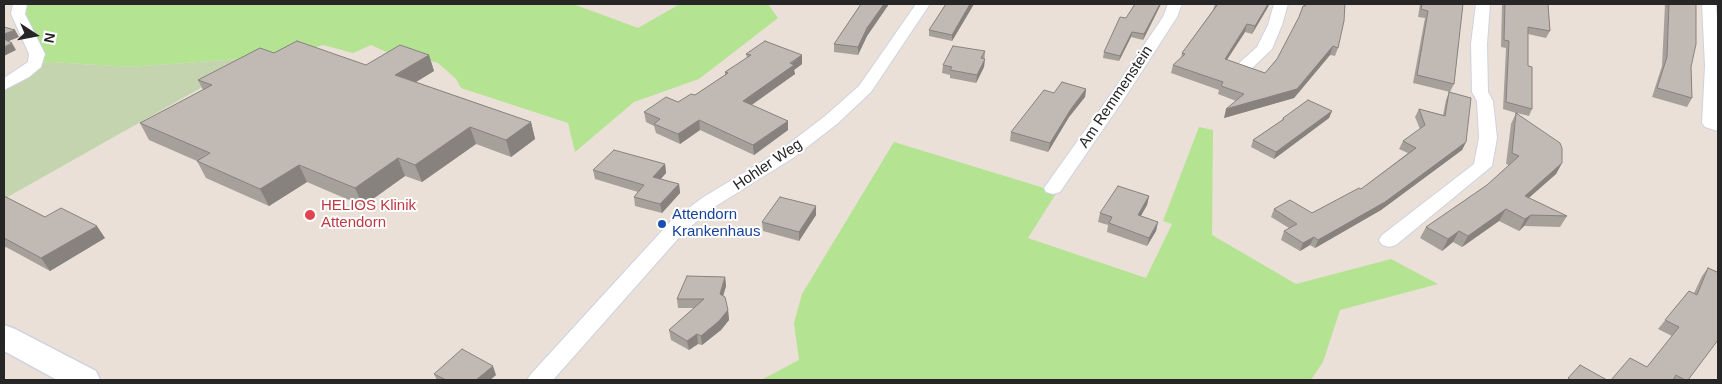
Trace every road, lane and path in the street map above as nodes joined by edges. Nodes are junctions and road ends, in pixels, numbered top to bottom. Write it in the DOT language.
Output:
graph roads {
  1 [pos="20,4"];
  2 [pos="923,4"];
  3 [pos="1176,4"];
  4 [pos="1281,4"];
  5 [pos="1483,4"];
  6 [pos="1710,4"];
  7 [pos="1242,68"];
  8 [pos="4,86"];
  9 [pos="1715,124"];
  10 [pos="1053,188"];
  11 [pos="1388,240"];
  12 [pos="4,337"];
  13 [pos="84,380"];
  14 [pos="539,380"];
  1 -- 8 [label="street"];
  2 -- 14 [label="street, Hohler Weg"];
  3 -- 10 [label="street, Am Remmenstein"];
  4 -- 7 [label="street"];
  5 -- 11 [label="street"];
  6 -- 9 [label="street"];
  12 -- 13 [label="main road"];
}
